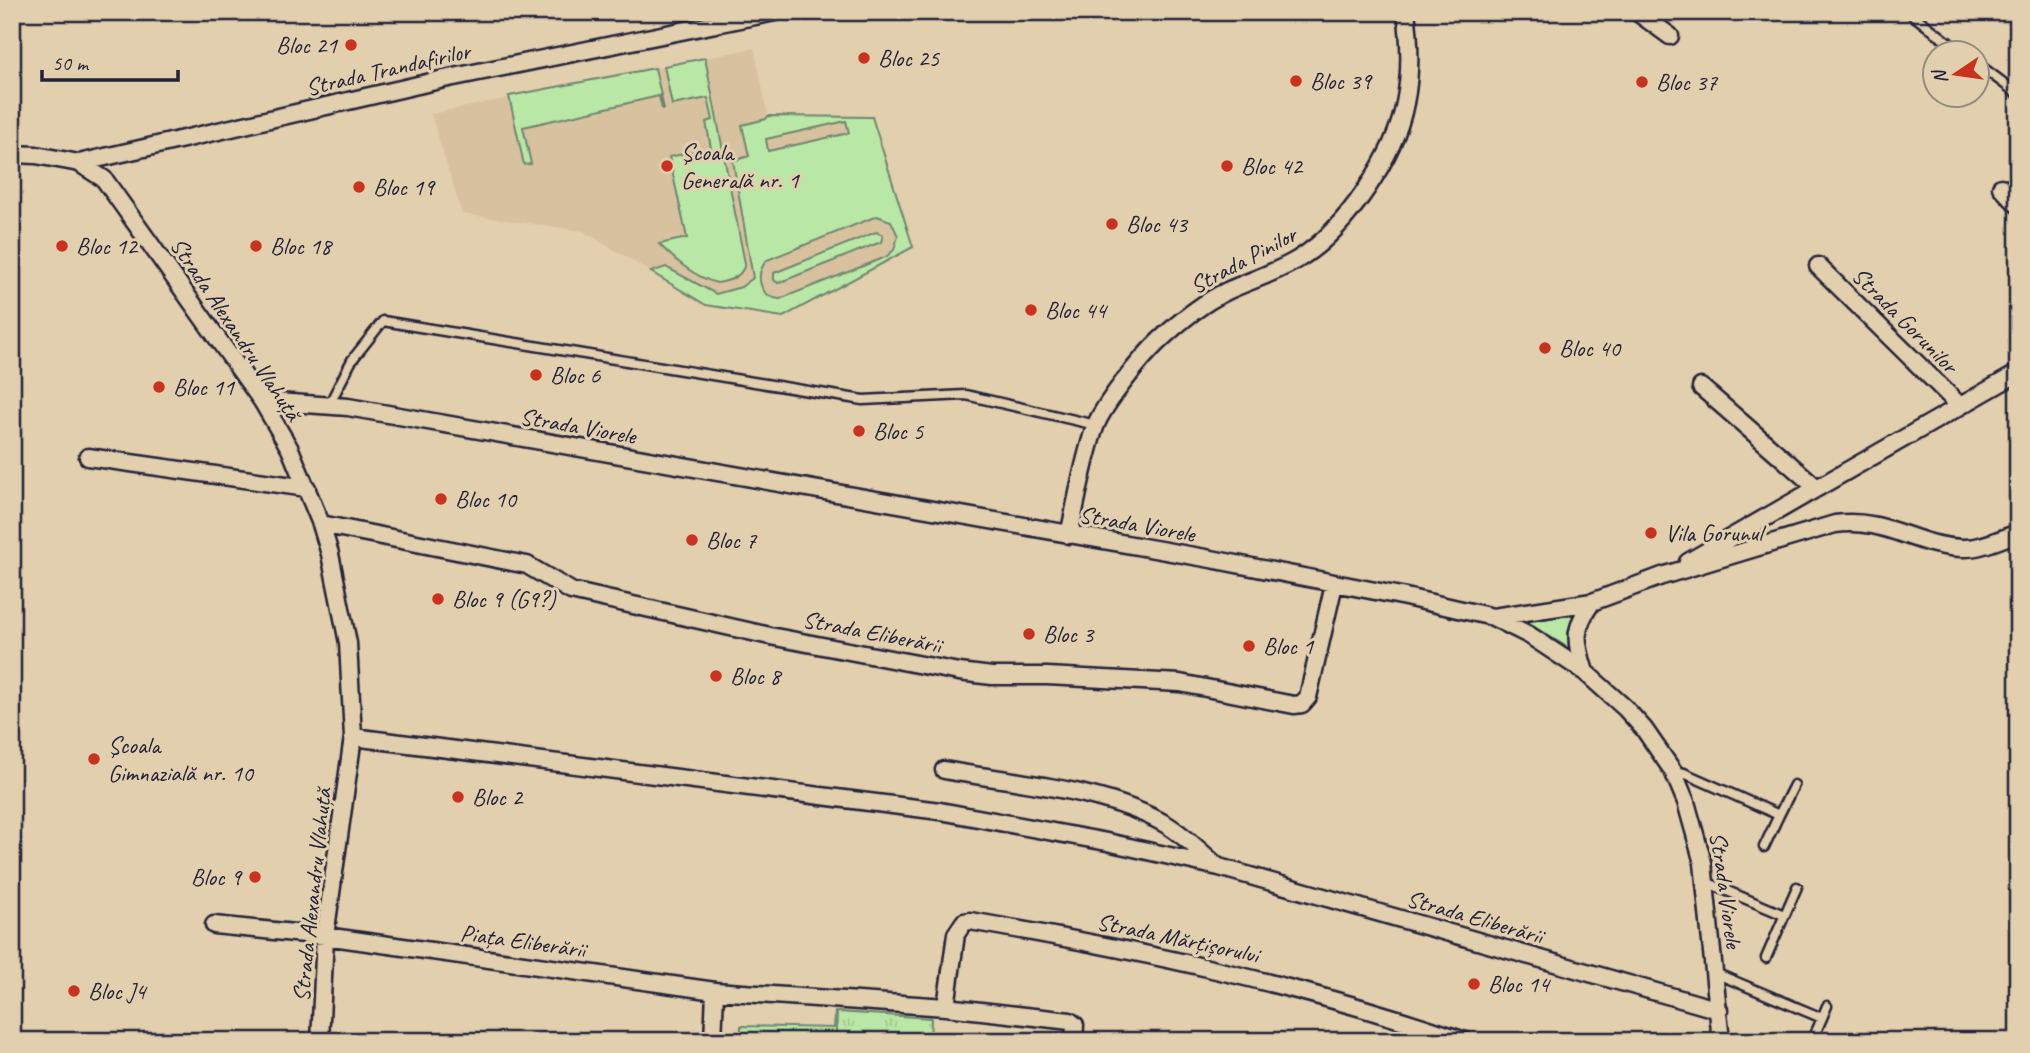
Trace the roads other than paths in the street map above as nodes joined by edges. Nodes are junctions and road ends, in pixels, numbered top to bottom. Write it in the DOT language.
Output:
graph roads {
  1 [pos="775,12"];
  2 [pos="1406,12"];
  3 [pos="1637,12"];
  4 [pos="1909,12"];
  5 [pos="1670,36"];
  6 [pos="1943,38"];
  7 [pos="1992,74"];
  8 [pos="2018,94"];
  9 [pos="12,154"];
  10 [pos="79,163"];
  11 [pos="2001,187"];
  12 [pos="2018,205"];
  13 [pos="1818,266"];
  14 [pos="2018,373"];
  15 [pos="1701,387"];
  16 [pos="262,401"];
  17 [pos="328,405"];
  18 [pos="1960,406"];
  19 [pos="1096,425"];
  20 [pos="88,457"];
  21 [pos="307,488"];
  22 [pos="1817,488"];
  23 [pos="321,524"];
  24 [pos="2018,533"];
  25 [pos="1069,535"];
  26 [pos="1662,576"];
  27 [pos="1334,584"];
  28 [pos="1592,602"];
  29 [pos="1493,617"];
  30 [pos="1585,672"];
  31 [pos="354,737"];
  32 [pos="944,770"];
  33 [pos="1673,771"];
  34 [pos="1794,785"];
  35 [pos="1779,815"];
  36 [pos="1764,847"];
  37 [pos="1219,867"];
  38 [pos="1706,882"];
  39 [pos="1797,887"];
  40 [pos="1784,915"];
  41 [pos="214,925"];
  42 [pos="325,936"];
  43 [pos="1766,958"];
  44 [pos="1714,973"];
  45 [pos="715,991"];
  46 [pos="1827,1006"];
  47 [pos="946,1007"];
  48 [pos="1719,1010"];
  49 [pos="1822,1018"];
  50 [pos="320,1041"];
  51 [pos="713,1041"];
  52 [pos="1074,1041"];
  53 [pos="1465,1041"];
  54 [pos="1721,1041"];
  55 [pos="1812,1041"];
  1 -- 10 [label="street, Strada Trandafirilor"];
  2 -- 19 [label="street, Strada Pinilor"];
  3 -- 5 [label="street"];
  4 -- 6 [label="lane"];
  7 -- 8 [label="lane"];
  9 -- 10 [label="street, Strada Trandafirilor"];
  10 -- 16 [label="street, Strada Alexandru Vlahuță"];
  11 -- 12 [label="street"];
  13 -- 18 [label="street, Strada Gorunilor"];
  14 -- 18 [label="street, Strada Gorunilor"];
  15 -- 22 [label="street"];
  16 -- 17 [label="street, Strada Viorele"];
  16 -- 21 [label="street, Strada Alexandru Vlahuță"];
  17 -- 19 [label="lane"];
  17 -- 25 [label="street, Strada Viorele"];
  18 -- 22 [label="street, Strada Gorunilor"];
  19 -- 25 [label="street, Strada Pinilor"];
  20 -- 21 [label="street"];
  21 -- 23 [label="street, Strada Alexandru Vlahuță"];
  22 -- 26 [label="street, Strada Gorunilor"];
  23 -- 27 [label="street, Strada Eliberării"];
  23 -- 31 [label="street, Strada Alexandru Vlahuță"];
  24 -- 26 [label="street"];
  25 -- 27 [label="street, Strada Viorele"];
  26 -- 28 [label="street"];
  27 -- 29 [label="street, Strada Viorele"];
  28 -- 29 [label="street"];
  28 -- 30 [label="street"];
  29 -- 30 [label="street, Strada Viorele"];
  30 -- 33 [label="street, Strada Viorele"];
  31 -- 37 [label="street, Strada Eliberării"];
  31 -- 42 [label="street, Strada Alexandru Vlahuță"];
  32 -- 37 [label="street, Strada Eliberării"];
  33 -- 35 [label="lane"];
  33 -- 38 [label="street, Strada Viorele"];
  34 -- 35 [label="lane"];
  35 -- 36 [label="lane"];
  37 -- 48 [label="street, Strada Eliberării"];
  38 -- 40 [label="lane"];
  38 -- 44 [label="street, Strada Viorele"];
  39 -- 40 [label="lane"];
  40 -- 43 [label="lane"];
  41 -- 42 [label="street, Piața Eliberării"];
  42 -- 45 [label="street, Piața Eliberării"];
  42 -- 50 [label="street, Strada Alexandru Vlahuță"];
  44 -- 48 [label="street, Strada Viorele"];
  44 -- 49 [label="lane"];
  45 -- 47 [label="street, Piața Eliberării"];
  45 -- 51 [label="street"];
  46 -- 49 [label="lane"];
  47 -- 52 [label="street, Piața Eliberării"];
  47 -- 53 [label="street, Strada Mărțișorului"];
  48 -- 54 [label="street, Strada Viorele"];
  49 -- 55 [label="lane"];
}
